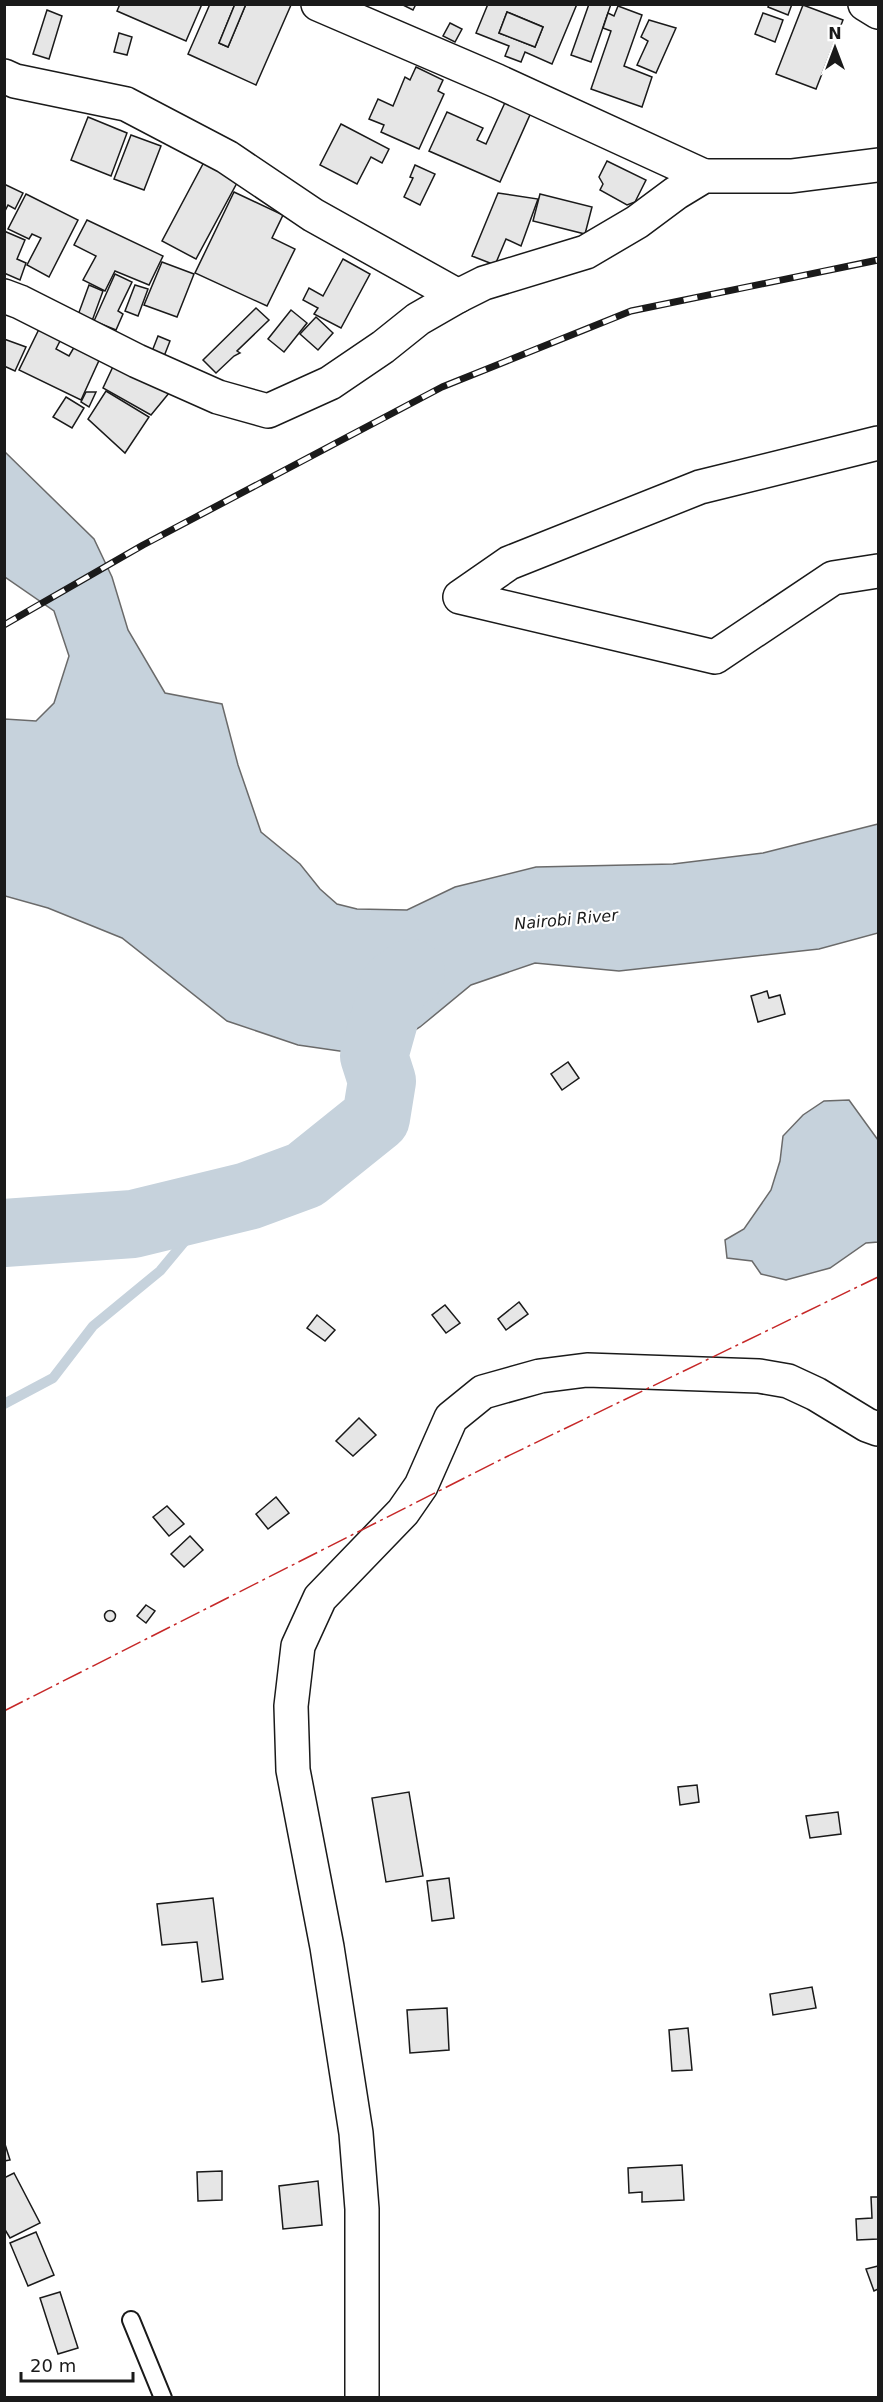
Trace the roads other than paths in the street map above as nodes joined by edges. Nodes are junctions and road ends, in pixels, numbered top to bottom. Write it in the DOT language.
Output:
graph roads {
  1 [pos="318,4"];
  2 [pos="865,4"];
  3 [pos="879,12"];
  4 [pos="4,76"];
  5 [pos="879,165"];
  6 [pos="704,176"];
  7 [pos="4,296"];
  8 [pos="458,296"];
  9 [pos="879,443"];
  10 [pos="879,571"];
  11 [pos="879,1429"];
  12 [pos="130,2320"];
  13 [pos="163,2397"];
  14 [pos="363,2397"];
  1 -- 6 [label="street"];
  2 -- 3 [label="street"];
  4 -- 8 [label="street"];
  5 -- 6 [label="street"];
  6 -- 8 [label="street"];
  7 -- 8 [label="street"];
  9 -- 10 [label="street"];
  11 -- 14 [label="street"];
  12 -- 13 [label="lane"];
}
